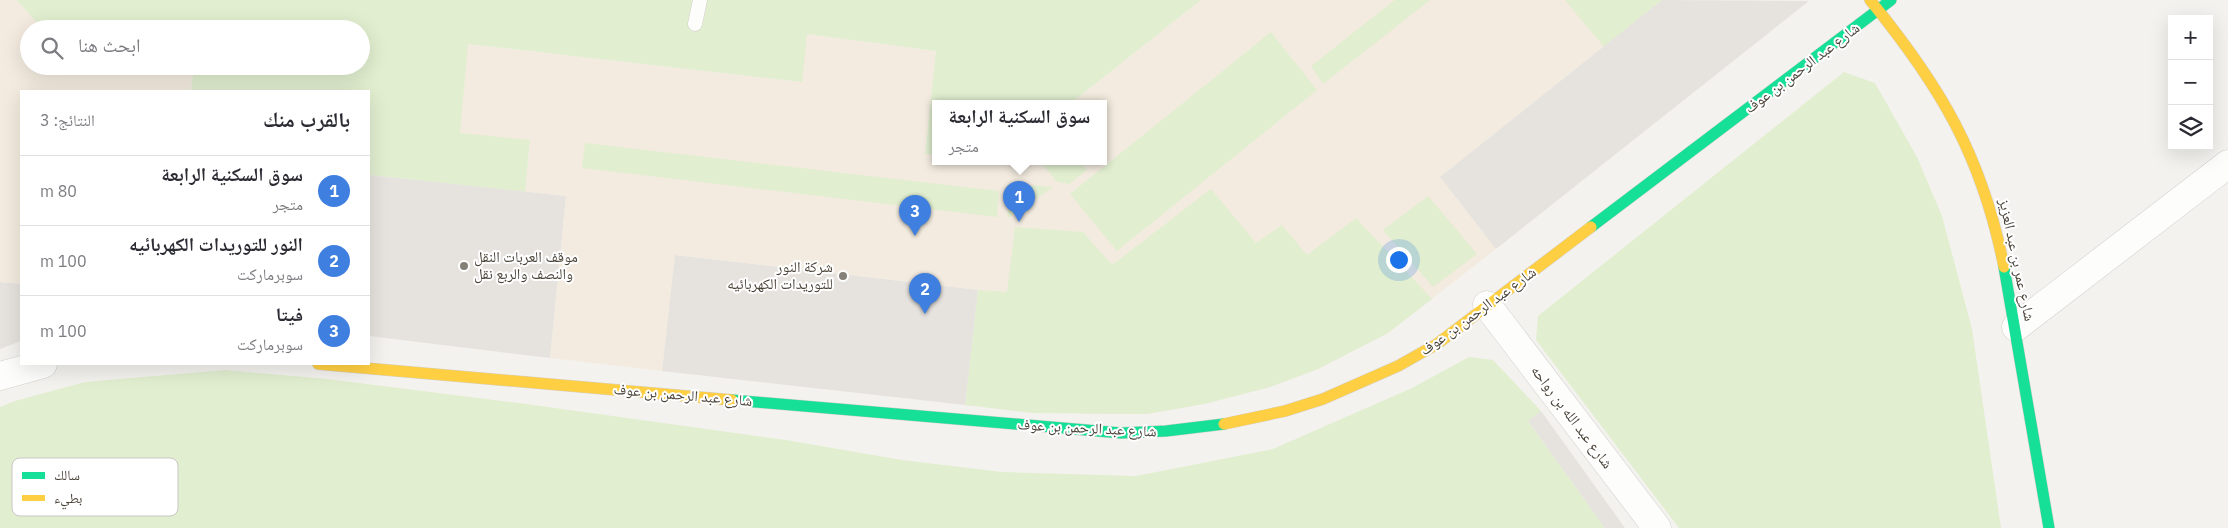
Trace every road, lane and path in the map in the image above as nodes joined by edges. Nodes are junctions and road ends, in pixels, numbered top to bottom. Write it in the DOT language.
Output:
graph roads {
  1 [pos="700,0"];
  2 [pos="1870,0"];
  3 [pos="1891,0"];
  4 [pos="1879,10"];
  5 [pos="695,24"];
  6 [pos="2228,164"];
  7 [pos="1487,305"];
  8 [pos="2016,327"];
  9 [pos="40,365"];
  10 [pos="330,365"];
  11 [pos="0,376"];
  12 [pos="1657,528"];
  13 [pos="2049,528"];
  1 -- 5 [label="lane"];
  2 -- 4 [label="street, شارع عمر بن عبد العزيز"];
  3 -- 4 [label="street, شارع عبد الرحمن بن عوف"];
  4 -- 7 [label="street, شارع عبد الرحمن بن عوف"];
  4 -- 8 [label="street, شارع عمر بن عبد العزيز"];
  6 -- 8 [label="street"];
  7 -- 10 [label="street, شارع عبد الرحمن بن عوف"];
  7 -- 12 [label="street, شارع عبد الله بن رواحه"];
  8 -- 13 [label="street, شارع عمر بن عبد العزيز"];
  9 -- 11 [label="street"];
}
